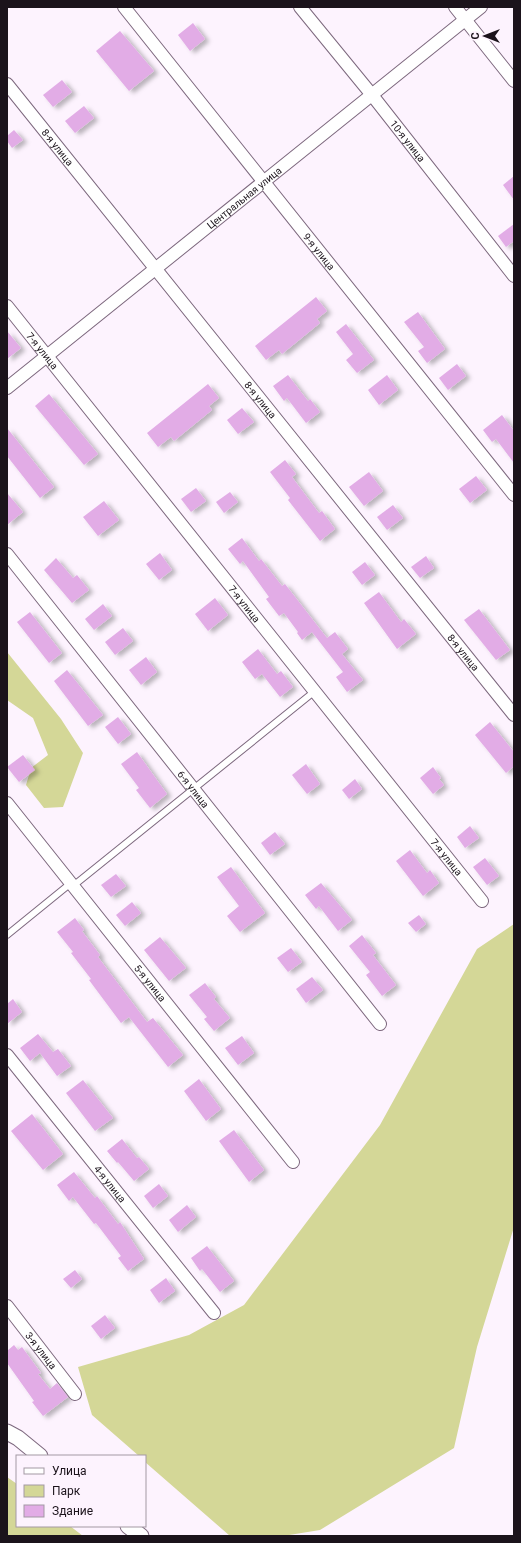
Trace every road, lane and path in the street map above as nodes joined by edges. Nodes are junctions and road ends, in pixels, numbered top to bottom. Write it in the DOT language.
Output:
graph roads {
  1 [pos="124,7"];
  2 [pos="300,7"];
  3 [pos="455,7"];
  4 [pos="481,7"];
  5 [pos="465,20"];
  6 [pos="514,80"];
  7 [pos="7,84"];
  8 [pos="372,95"];
  9 [pos="264,182"];
  10 [pos="156,268"];
  11 [pos="514,276"];
  12 [pos="7,306"];
  13 [pos="47,356"];
  14 [pos="7,388"];
  15 [pos="514,495"];
  16 [pos="7,554"];
  17 [pos="315,691"];
  18 [pos="514,715"];
  19 [pos="193,789"];
  20 [pos="7,803"];
  21 [pos="72,885"];
  22 [pos="482,901"];
  23 [pos="7,935"];
  24 [pos="380,1024"];
  25 [pos="7,1055"];
  26 [pos="293,1162"];
  27 [pos="7,1306"];
  28 [pos="214,1313"];
  29 [pos="76,1394"];
  30 [pos="7,1432"];
  31 [pos="39,1455"];
  32 [pos="129,1527"];
  33 [pos="141,1536"];
  1 -- 9 [label="street, 9-я улица"];
  2 -- 8 [label="street, 10-я улица"];
  3 -- 5 [label="street"];
  4 -- 5 [label="street, Центральная улица"];
  5 -- 6 [label="street"];
  5 -- 8 [label="street, Центральная улица"];
  7 -- 10 [label="street, 8-я улица"];
  8 -- 9 [label="street, Центральная улица"];
  8 -- 11 [label="street, 10-я улица"];
  9 -- 10 [label="street, Центральная улица"];
  9 -- 15 [label="street, 9-я улица"];
  10 -- 13 [label="street, Центральная улица"];
  10 -- 18 [label="street, 8-я улица"];
  12 -- 13 [label="street, 7-я улица"];
  13 -- 14 [label="street, Центральная улица"];
  13 -- 17 [label="street, 7-я улица"];
  16 -- 19 [label="street, 6-я улица"];
  17 -- 19 [label="lane"];
  17 -- 22 [label="street, 7-я улица"];
  19 -- 21 [label="lane"];
  19 -- 24 [label="street, 6-я улица"];
  20 -- 21 [label="street, 5-я улица"];
  21 -- 23 [label="lane"];
  21 -- 26 [label="street, 5-я улица"];
  25 -- 28 [label="street, 4-я улица"];
  27 -- 29 [label="street, 3-я улица"];
  30 -- 31 [label="street"];
  32 -- 33 [label="street"];
}
